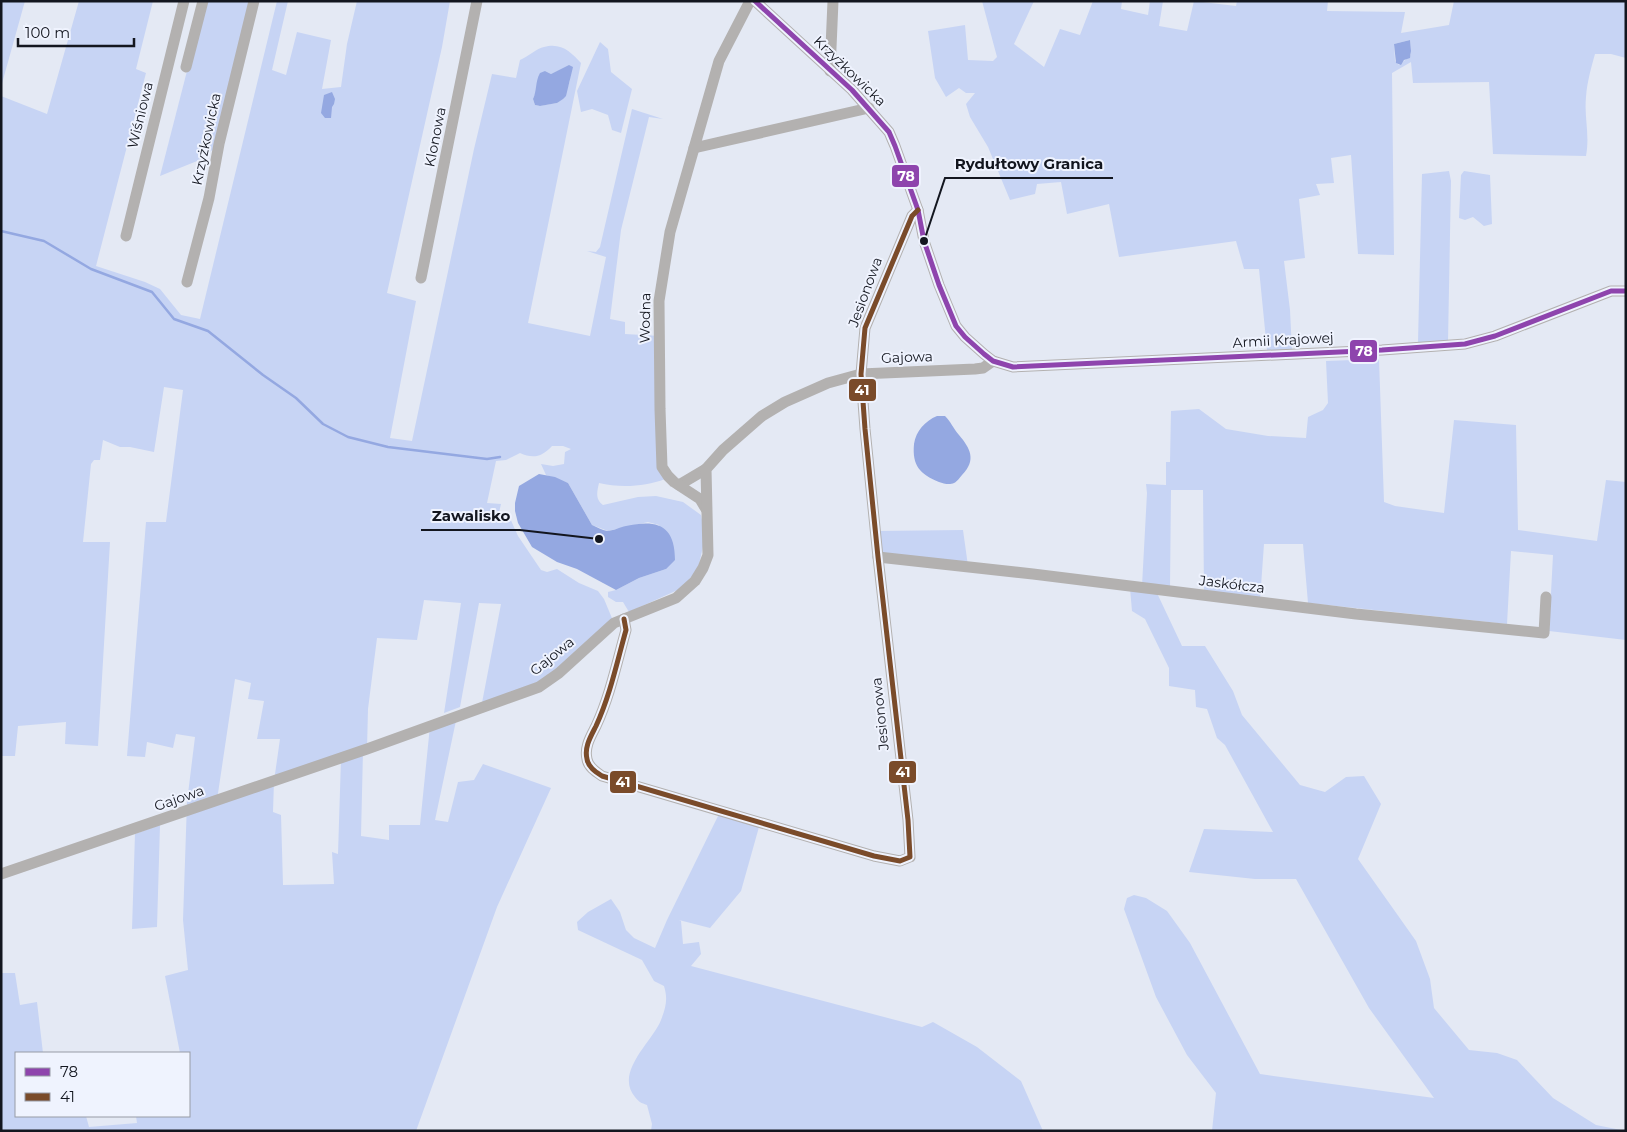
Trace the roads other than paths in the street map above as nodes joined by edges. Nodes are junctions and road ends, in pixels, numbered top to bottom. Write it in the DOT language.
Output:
graph roads {
  1 [pos="184,1"];
  2 [pos="203,1"];
  3 [pos="254,1"];
  4 [pos="477,1"];
  5 [pos="750,1"];
  6 [pos="755,1"];
  7 [pos="833,1"];
  8 [pos="186,68"];
  9 [pos="830,71"];
  10 [pos="869,108"];
  11 [pos="694,148"];
  12 [pos="918,210"];
  13 [pos="126,236"];
  14 [pos="421,278"];
  15 [pos="187,282"];
  16 [pos="1626,291"];
  17 [pos="993,360"];
  18 [pos="862,374"];
  19 [pos="706,469"];
  20 [pos="679,485"];
  21 [pos="706,509"];
  22 [pos="879,557"];
  23 [pos="1546,596"];
  24 [pos="624,619"];
  25 [pos="1,874"];
  1 -- 13 [label="street, Wiśniowa"];
  2 -- 8 [label="street"];
  3 -- 15 [label="street, Krzyżkowicka"];
  4 -- 14 [label="street, Klonowa"];
  5 -- 11 [label="street, Wodna"];
  6 -- 9 [label="street, Krzyżkowicka"];
  7 -- 9 [label="street"];
  9 -- 10 [label="street, Krzyżkowicka"];
  10 -- 11 [label="street"];
  10 -- 12 [label="street, Krzyżkowicka"];
  11 -- 20 [label="street, Wodna"];
  12 -- 17 [label="street, Krzyżkowicka"];
  12 -- 18 [label="street, Jesionowa"];
  16 -- 17 [label="street, Armii Krajowej"];
  17 -- 18 [label="street, Gajowa"];
  18 -- 19 [label="street, Gajowa"];
  18 -- 22 [label="street, Jesionowa"];
  19 -- 20 [label="street"];
  19 -- 21 [label="street, Gajowa"];
  20 -- 21 [label="street, Wodna"];
  21 -- 24 [label="street, Gajowa"];
  22 -- 23 [label="street, Jaskółcza"];
  22 -- 24 [label="street, Jesionowa"];
  24 -- 25 [label="street, Gajowa"];
}
